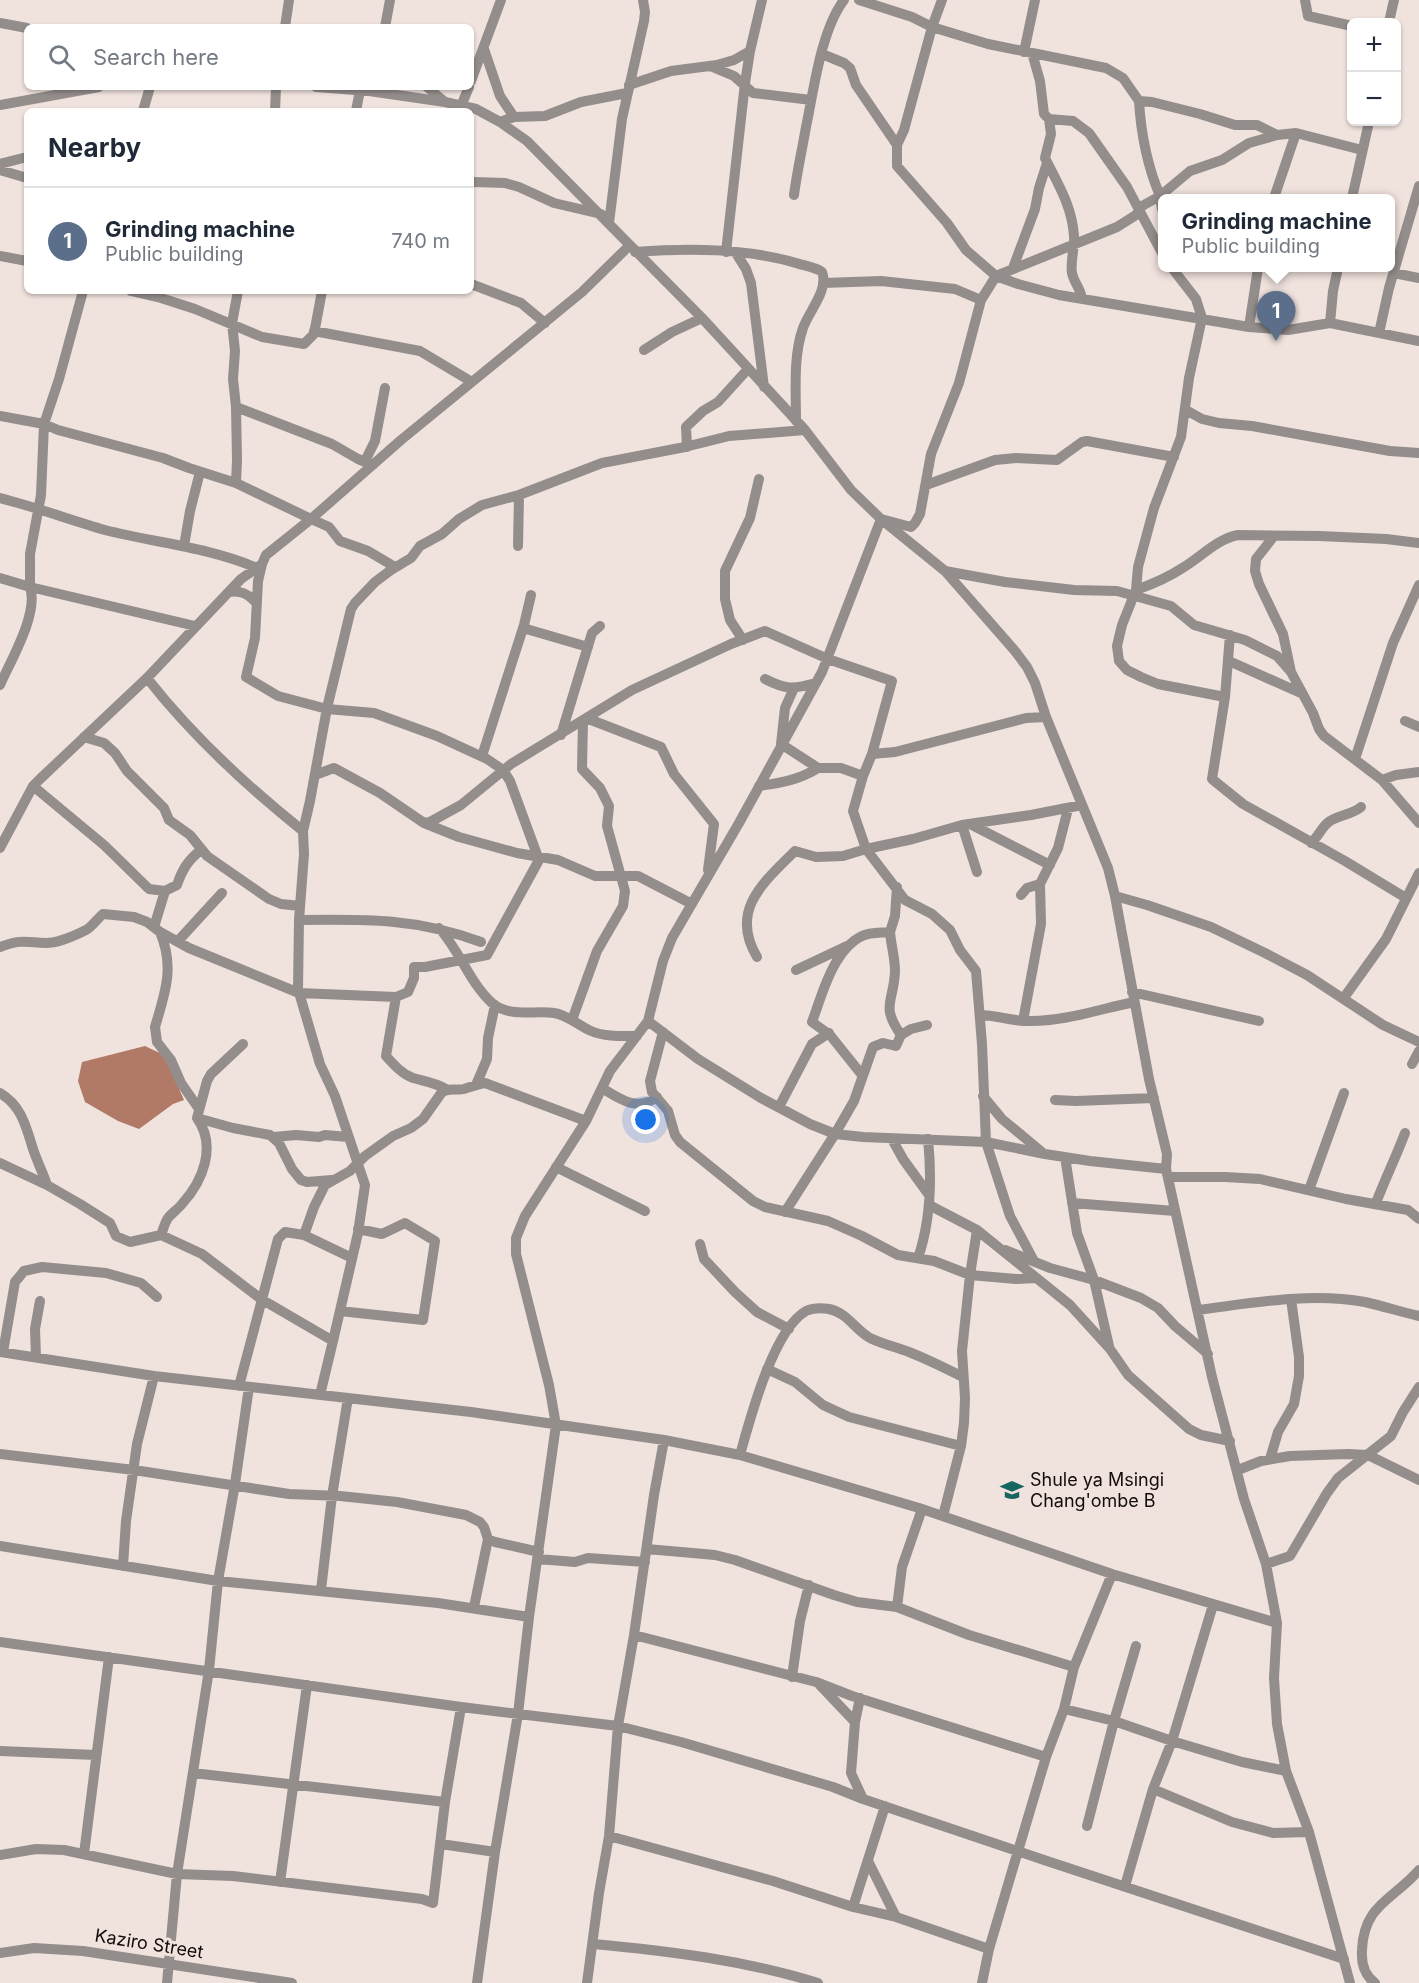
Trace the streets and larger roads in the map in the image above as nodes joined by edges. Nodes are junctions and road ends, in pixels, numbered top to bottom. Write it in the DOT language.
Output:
graph roads {
  1 [pos="289,0"];
  2 [pos="390,0"];
  3 [pos="501,0"];
  4 [pos="643,0"];
  5 [pos="762,0"];
  6 [pos="844,0"];
  7 [pos="859,0"];
  8 [pos="942,0"];
  9 [pos="1305,0"];
  10 [pos="1394,0"];
  11 [pos="1033,3"];
  12 [pos="1390,18"];
  13 [pos="0,23"];
  14 [pos="285,24"];
  15 [pos="386,24"];
  16 [pos="1347,25"];
  17 [pos="24,27"];
  18 [pos="932,27"];
  19 [pos="483,49"];
  20 [pos="750,51"];
  21 [pos="1028,52"];
  22 [pos="822,54"];
  23 [pos="710,66"];
  24 [pos="474,73"];
  25 [pos="745,87"];
  26 [pos="628,89"];
  27 [pos="82,90"];
  28 [pos="149,90"];
  29 [pos="276,90"];
  30 [pos="366,90"];
  31 [pos="372,90"];
  32 [pos="431,90"];
  33 [pos="468,90"];
  34 [pos="811,100"];
  35 [pos="1139,101"];
  36 [pos="445,102"];
  37 [pos="0,105"];
  38 [pos="461,106"];
  39 [pos="144,108"];
  40 [pos="275,108"];
  41 [pos="357,108"];
  42 [pos="471,108"];
  43 [pos="474,109"];
  44 [pos="514,117"];
  45 [pos="1049,119"];
  46 [pos="500,122"];
  47 [pos="1368,126"];
  48 [pos="1296,133"];
  49 [pos="1277,135"];
  50 [pos="897,145"];
  51 [pos="1362,150"];
  52 [pos="24,158"];
  53 [pos="1047,163"];
  54 [pos="0,164"];
  55 [pos="0,170"];
  56 [pos="24,177"];
  57 [pos="474,182"];
  58 [pos="1419,186"];
  59 [pos="1159,194"];
  60 [pos="1162,194"];
  61 [pos="1275,194"];
  62 [pos="1353,194"];
  63 [pos="794,195"];
  64 [pos="1158,197"];
  65 [pos="1140,211"];
  66 [pos="605,219"];
  67 [pos="1074,243"];
  68 [pos="1158,245"];
  69 [pos="632,249"];
  70 [pos="731,253"];
  71 [pos="0,256"];
  72 [pos="24,260"];
  73 [pos="1013,268"];
  74 [pos="1395,270"];
  75 [pos="1176,272"];
  76 [pos="1257,272"];
  77 [pos="1337,272"];
  78 [pos="1394,273"];
  79 [pos="996,276"];
  80 [pos="1419,278"];
  81 [pos="823,283"];
  82 [pos="474,285"];
  83 [pos="82,294"];
  84 [pos="161,294"];
  85 [pos="237,294"];
  86 [pos="321,294"];
  87 [pos="1082,299"];
  88 [pos="981,300"];
  89 [pos="702,318"];
  90 [pos="1202,318"];
  91 [pos="545,322"];
  92 [pos="232,323"];
  93 [pos="1330,323"];
  94 [pos="1249,327"];
  95 [pos="315,331"];
  96 [pos="1379,333"];
  97 [pos="1419,341"];
  98 [pos="644,350"];
  99 [pos="748,369"];
  100 [pos="472,382"];
  101 [pos="764,387"];
  102 [pos="385,388"];
  103 [pos="236,407"];
  104 [pos="1185,410"];
  105 [pos="0,416"];
  106 [pos="796,420"];
  107 [pos="44,424"];
  108 [pos="804,430"];
  109 [pos="687,447"];
  110 [pos="1419,453"];
  111 [pos="1174,457"];
  112 [pos="369,463"];
  113 [pos="200,472"];
  114 [pos="759,479"];
  115 [pos="236,483"];
  116 [pos="926,485"];
  117 [pos="519,495"];
  118 [pos="0,498"];
  119 [pos="38,508"];
  120 [pos="311,519"];
  121 [pos="881,519"];
  122 [pos="1274,536"];
  123 [pos="1419,543"];
  124 [pos="184,546"];
  125 [pos="518,546"];
  126 [pos="259,566"];
  127 [pos="395,567"];
  128 [pos="945,571"];
  129 [pos="0,578"];
  130 [pos="1419,585"];
  131 [pos="30,587"];
  132 [pos="229,592"];
  133 [pos="1135,593"];
  134 [pos="531,595"];
  135 [pos="257,604"];
  136 [pos="195,626"];
  137 [pos="600,626"];
  138 [pos="523,628"];
  139 [pos="1230,635"];
  140 [pos="743,640"];
  141 [pos="588,647"];
  142 [pos="828,659"];
  143 [pos="1228,661"];
  144 [pos="1291,672"];
  145 [pos="147,678"];
  146 [pos="765,679"];
  147 [pos="816,683"];
  148 [pos="0,685"];
  149 [pos="794,688"];
  150 [pos="1303,694"];
  151 [pos="1225,697"];
  152 [pos="327,709"];
  153 [pos="1046,717"];
  154 [pos="585,719"];
  155 [pos="1405,721"];
  156 [pos="1419,727"];
  157 [pos="561,735"];
  158 [pos="84,737"];
  159 [pos="781,744"];
  160 [pos="872,754"];
  161 [pos="482,756"];
  162 [pos="1355,759"];
  163 [pos="818,768"];
  164 [pos="503,770"];
  165 [pos="1419,772"];
  166 [pos="315,775"];
  167 [pos="863,776"];
  168 [pos="1382,780"];
  169 [pos="33,786"];
  170 [pos="759,786"];
  171 [pos="1082,806"];
  172 [pos="1361,807"];
  173 [pos="1068,809"];
  174 [pos="424,823"];
  175 [pos="1419,823"];
  176 [pos="966,824"];
  177 [pos="303,831"];
  178 [pos="1311,843"];
  179 [pos="0,848"];
  180 [pos="866,849"];
  181 [pos="201,850"];
  182 [pos="538,857"];
  183 [pos="1050,864"];
  184 [pos="977,872"];
  185 [pos="1419,873"];
  186 [pos="620,876"];
  187 [pos="707,876"];
  188 [pos="1040,884"];
  189 [pos="897,887"];
  190 [pos="165,891"];
  191 [pos="222,893"];
  192 [pos="1021,895"];
  193 [pos="1115,896"];
  194 [pos="1406,898"];
  195 [pos="692,903"];
  196 [pos="300,906"];
  197 [pos="299,920"];
  198 [pos="439,928"];
  199 [pos="157,929"];
  200 [pos="890,932"];
  201 [pos="178,941"];
  202 [pos="481,942"];
  203 [pos="848,945"];
  204 [pos="0,946"];
  205 [pos="757,957"];
  206 [pos="462,959"];
  207 [pos="796,969"];
  208 [pos="299,993"];
  209 [pos="396,997"];
  210 [pos="1133,997"];
  211 [pos="1343,999"];
  212 [pos="495,1005"];
  213 [pos="980,1015"];
  214 [pos="572,1020"];
  215 [pos="648,1021"];
  216 [pos="1023,1021"];
  217 [pos="1259,1021"];
  218 [pos="927,1025"];
  219 [pos="663,1032"];
  220 [pos="829,1033"];
  221 [pos="901,1035"];
  222 [pos="637,1036"];
  223 [pos="1419,1042"];
  224 [pos="243,1044"];
  225 [pos="1419,1051"];
  226 [pos="1412,1064"];
  227 [pos="862,1075"];
  228 [pos="477,1085"];
  229 [pos="602,1088"];
  230 [pos="446,1089"];
  231 [pos="0,1092"];
  232 [pos="1344,1094"];
  233 [pos="982,1095"];
  234 [pos="657,1097"];
  235 [pos="1154,1098"];
  236 [pos="1054,1100"];
  237 [pos="779,1107"];
  238 [pos="198,1114"];
  239 [pos="586,1121"];
  240 [pos="1405,1133"];
  241 [pos="835,1134"];
  242 [pos="274,1137"];
  243 [pos="348,1137"];
  244 [pos="892,1139"];
  245 [pos="928,1139"];
  246 [pos="986,1142"];
  247 [pos="1045,1154"];
  248 [pos="1065,1157"];
  249 [pos="0,1163"];
  250 [pos="357,1163"];
  251 [pos="556,1167"];
  252 [pos="1167,1173"];
  253 [pos="333,1180"];
  254 [pos="48,1185"];
  255 [pos="1309,1190"];
  256 [pos="929,1200"];
  257 [pos="1072,1203"];
  258 [pos="1376,1203"];
  259 [pos="645,1211"];
  260 [pos="1175,1211"];
  261 [pos="785,1212"];
  262 [pos="1419,1218"];
  263 [pos="358,1230"];
  264 [pos="977,1230"];
  265 [pos="161,1235"];
  266 [pos="304,1235"];
  267 [pos="700,1244"];
  268 [pos="999,1248"];
  269 [pos="918,1257"];
  270 [pos="352,1258"];
  271 [pos="1034,1260"];
  272 [pos="970,1275"];
  273 [pos="1036,1278"];
  274 [pos="1094,1280"];
  275 [pos="157,1297"];
  276 [pos="261,1299"];
  277 [pos="1291,1299"];
  278 [pos="40,1301"];
  279 [pos="1198,1310"];
  280 [pos="340,1311"];
  281 [pos="1419,1316"];
  282 [pos="789,1329"];
  283 [pos="333,1341"];
  284 [pos="1110,1349"];
  285 [pos="2,1352"];
  286 [pos="1208,1354"];
  287 [pos="36,1357"];
  288 [pos="767,1369"];
  289 [pos="154,1376"];
  290 [pos="963,1377"];
  291 [pos="244,1387"];
  292 [pos="1418,1392"];
  293 [pos="320,1395"];
  294 [pos="348,1398"];
  295 [pos="556,1425"];
  296 [pos="664,1440"];
  297 [pos="1230,1441"];
  298 [pos="961,1446"];
  299 [pos="0,1454"];
  300 [pos="740,1455"];
  301 [pos="1368,1455"];
  302 [pos="1270,1459"];
  303 [pos="134,1470"];
  304 [pos="1238,1470"];
  305 [pos="1419,1480"];
  306 [pos="235,1484"];
  307 [pos="332,1496"];
  308 [pos="922,1509"];
  309 [pos="943,1516"];
  310 [pos="488,1539"];
  311 [pos="0,1546"];
  312 [pos="647,1549"];
  313 [pos="538,1556"];
  314 [pos="645,1562"];
  315 [pos="1266,1564"];
  316 [pos="123,1566"];
  317 [pos="1112,1574"];
  318 [pos="218,1581"];
  319 [pos="809,1586"];
  320 [pos="321,1590"];
  321 [pos="1213,1605"];
  322 [pos="474,1607"];
  323 [pos="897,1607"];
  324 [pos="529,1617"];
  325 [pos="1276,1623"];
  326 [pos="634,1635"];
  327 [pos="0,1642"];
  328 [pos="1137,1646"];
  329 [pos="109,1657"];
  330 [pos="1074,1667"];
  331 [pos="208,1670"];
  332 [pos="792,1677"];
  333 [pos="816,1682"];
  334 [pos="307,1685"];
  335 [pos="860,1698"];
  336 [pos="460,1707"];
  337 [pos="1064,1709"];
  338 [pos="518,1713"];
  339 [pos="1114,1720"];
  340 [pos="855,1722"];
  341 [pos="618,1726"];
  342 [pos="1172,1741"];
  343 [pos="0,1751"];
  344 [pos="96,1755"];
  345 [pos="1046,1757"];
  346 [pos="1286,1771"];
  347 [pos="193,1773"];
  348 [pos="850,1773"];
  349 [pos="294,1785"];
  350 [pos="833,1787"];
  351 [pos="1153,1789"];
  352 [pos="863,1799"];
  353 [pos="445,1802"];
  354 [pos="885,1806"];
  355 [pos="1087,1826"];
  356 [pos="1309,1832"];
  357 [pos="609,1836"];
  358 [pos="441,1844"];
  359 [pos="495,1851"];
  360 [pos="1018,1851"];
  361 [pos="84,1854"];
  362 [pos="0,1855"];
  363 [pos="868,1861"];
  364 [pos="1419,1870"];
  365 [pos="177,1874"];
  366 [pos="280,1882"];
  367 [pos="1125,1886"];
  368 [pos="853,1907"];
  369 [pos="896,1917"];
  370 [pos="592,1944"];
  371 [pos="989,1949"];
  372 [pos="0,1953"];
  373 [pos="1344,1959"];
  374 [pos="170,1965"];
  375 [pos="167,1983"];
  376 [pos="292,1983"];
  377 [pos="477,1983"];
  378 [pos="586,1983"];
  379 [pos="818,1983"];
  380 [pos="982,1983"];
  381 [pos="1350,1983"];
  382 [pos="1375,1983"];
  1 -- 14 [label="street"];
  2 -- 15 [label="street"];
  3 -- 19 [label="street"];
  4 -- 26 [label="street"];
  5 -- 20 [label="street"];
  6 -- 22 [label="street"];
  7 -- 18 [label="street"];
  8 -- 18 [label="street"];
  9 -- 16 [label="street"];
  10 -- 12 [label="street"];
  11 -- 21 [label="street"];
  13 -- 17 [label="street"];
  18 -- 21 [label="street"];
  18 -- 50 [label="street"];
  19 -- 24 [label="street"];
  19 -- 44 [label="street"];
  20 -- 23 [label="street"];
  20 -- 25 [label="street"];
  21 -- 35 [label="street"];
  21 -- 45 [label="street"];
  22 -- 34 [label="street"];
  22 -- 50 [label="street"];
  23 -- 25 [label="street"];
  23 -- 26 [label="street"];
  25 -- 34 [label="street"];
  25 -- 70 [label="street"];
  26 -- 44 [label="street"];
  26 -- 66 [label="street"];
  27 -- 37 [label="street"];
  28 -- 39 [label="street"];
  29 -- 40 [label="street"];
  30 -- 41 [label="street"];
  31 -- 36 [label="street"];
  32 -- 36 [label="street"];
  33 -- 38 [label="street"];
  34 -- 63 [label="street"];
  35 -- 49 [label="street"];
  35 -- 59 [label="street"];
  36 -- 38 [label="street"];
  38 -- 42 [label="street"];
  43 -- 46 [label="street"];
  44 -- 46 [label="street"];
  45 -- 53 [label="street"];
  45 -- 65 [label="street"];
  46 -- 66 [label="street"];
  47 -- 51 [label="street"];
  48 -- 49 [label="street"];
  48 -- 51 [label="street"];
  48 -- 61 [label="street"];
  49 -- 60 [label="street"];
  50 -- 79 [label="street"];
  51 -- 62 [label="street"];
  52 -- 54 [label="street"];
  53 -- 67 [label="street"];
  53 -- 73 [label="street"];
  55 -- 56 [label="street"];
  57 -- 66 [label="street"];
  58 -- 74 [label="street"];
  64 -- 65 [label="street"];
  65 -- 67 [label="street"];
  65 -- 68 [label="street"];
  66 -- 69 [label="street"];
  67 -- 73 [label="street"];
  67 -- 87 [label="street"];
  69 -- 70 [label="street"];
  69 -- 89 [label="street"];
  69 -- 91 [label="street"];
  70 -- 81 [label="street"];
  70 -- 101 [label="street"];
  71 -- 72 [label="street"];
  73 -- 79 [label="street"];
  75 -- 90 [label="street"];
  76 -- 94 [label="street"];
  77 -- 93 [label="street"];
  78 -- 80 [label="street"];
  78 -- 96 [label="street"];
  79 -- 87 [label="street"];
  79 -- 88 [label="street"];
  81 -- 88 [label="street"];
  81 -- 106 [label="street"];
  82 -- 91 [label="street"];
  83 -- 107 [label="street"];
  84 -- 92 [label="street"];
  85 -- 92 [label="street"];
  86 -- 95 [label="street"];
  87 -- 90 [label="street"];
  88 -- 116 [label="street"];
  89 -- 98 [label="street"];
  89 -- 99 [label="street"];
  90 -- 94 [label="street"];
  90 -- 104 [label="street"];
  91 -- 100 [label="street"];
  92 -- 95 [label="street"];
  92 -- 103 [label="street"];
  93 -- 94 [label="street"];
  93 -- 96 [label="street"];
  95 -- 100 [label="street"];
  96 -- 97 [label="street"];
  99 -- 101 [label="street"];
  99 -- 109 [label="street"];
  100 -- 112 [label="street"];
  101 -- 106 [label="street"];
  102 -- 112 [label="street"];
  103 -- 112 [label="street"];
  103 -- 115 [label="street"];
  104 -- 110 [label="street"];
  104 -- 111 [label="street"];
  105 -- 107 [label="street"];
  106 -- 108 [label="street"];
  107 -- 113 [label="street"];
  107 -- 119 [label="street"];
  108 -- 109 [label="street"];
  108 -- 121 [label="street"];
  109 -- 117 [label="street"];
  111 -- 116 [label="street"];
  111 -- 133 [label="street"];
  112 -- 120 [label="street"];
  113 -- 115 [label="street"];
  113 -- 124 [label="street"];
  114 -- 140 [label="street"];
  115 -- 120 [label="street"];
  116 -- 121 [label="street"];
  117 -- 125 [label="street"];
  117 -- 127 [label="street"];
  118 -- 119 [label="street"];
  119 -- 124 [label="street"];
  119 -- 131 [label="street"];
  120 -- 126 [label="street"];
  120 -- 127 [label="street"];
  121 -- 128 [label="street"];
  121 -- 142 [label="street"];
  122 -- 123 [label="street"];
  122 -- 133 [label="street"];
  122 -- 144 [label="street"];
  124 -- 126 [label="street"];
  126 -- 132 [label="street"];
  126 -- 135 [label="street"];
  127 -- 152 [label="street"];
  128 -- 133 [label="street"];
  128 -- 153 [label="street"];
  129 -- 131 [label="street"];
  130 -- 162 [label="street"];
  131 -- 136 [label="street"];
  131 -- 148 [label="street"];
  132 -- 135 [label="street"];
  132 -- 136 [label="street"];
  133 -- 139 [label="street"];
  133 -- 151 [label="street"];
  134 -- 138 [label="street"];
  135 -- 152 [label="street"];
  136 -- 145 [label="street"];
  137 -- 141 [label="street"];
  138 -- 141 [label="street"];
  138 -- 161 [label="street"];
  139 -- 143 [label="street"];
  139 -- 144 [label="street"];
  140 -- 142 [label="street"];
  140 -- 154 [label="street"];
  141 -- 157 [label="street"];
  142 -- 147 [label="street"];
  142 -- 160 [label="street"];
  143 -- 150 [label="street"];
  143 -- 151 [label="street"];
  144 -- 150 [label="street"];
  145 -- 158 [label="street"];
  145 -- 177 [label="street"];
  146 -- 149 [label="street"];
  147 -- 149 [label="street"];
  147 -- 159 [label="street"];
  149 -- 159 [label="street"];
  150 -- 162 [label="street"];
  151 -- 178 [label="street"];
  152 -- 161 [label="street"];
  152 -- 166 [label="street"];
  153 -- 160 [label="street"];
  153 -- 171 [label="street"];
  154 -- 157 [label="street"];
  154 -- 186 [label="street"];
  154 -- 187 [label="street"];
  155 -- 156 [label="street"];
  157 -- 164 [label="street"];
  158 -- 169 [label="street"];
  158 -- 181 [label="street"];
  159 -- 163 [label="street"];
  159 -- 170 [label="street"];
  160 -- 167 [label="street"];
  161 -- 164 [label="street"];
  162 -- 168 [label="street"];
  163 -- 167 [label="street"];
  163 -- 170 [label="street"];
  164 -- 174 [label="street"];
  164 -- 182 [label="street"];
  165 -- 168 [label="street"];
  166 -- 174 [label="street"];
  166 -- 177 [label="street"];
  167 -- 180 [label="street"];
  168 -- 175 [label="street"];
  169 -- 179 [label="street"];
  169 -- 190 [label="street"];
  170 -- 187 [label="street"];
  171 -- 173 [label="street"];
  171 -- 193 [label="street"];
  172 -- 178 [label="street"];
  173 -- 176 [label="street"];
  173 -- 183 [label="street"];
  174 -- 182 [label="street"];
  176 -- 180 [label="street"];
  176 -- 183 [label="street"];
  176 -- 184 [label="street"];
  177 -- 196 [label="street"];
  178 -- 194 [label="street"];
  180 -- 189 [label="street"];
  180 -- 205 [label="street"];
  181 -- 190 [label="street"];
  181 -- 196 [label="street"];
  182 -- 186 [label="street"];
  182 -- 206 [label="street"];
  183 -- 188 [label="street"];
  185 -- 194 [label="street"];
  186 -- 195 [label="street"];
  186 -- 214 [label="street"];
  187 -- 195 [label="street"];
  188 -- 192 [label="street"];
  188 -- 216 [label="street"];
  189 -- 200 [label="street"];
  189 -- 213 [label="street"];
  190 -- 199 [label="street"];
  191 -- 201 [label="street"];
  193 -- 210 [label="street"];
  193 -- 211 [label="street"];
  194 -- 211 [label="street"];
  195 -- 215 [label="street"];
  196 -- 197 [label="street"];
  197 -- 198 [label="street"];
  197 -- 208 [label="street"];
  198 -- 202 [label="street"];
  198 -- 206 [label="street"];
  199 -- 201 [label="street"];
  199 -- 204 [label="street"];
  199 -- 238 [label="street"];
  200 -- 203 [label="street"];
  200 -- 221 [label="street"];
  201 -- 208 [label="street"];
  203 -- 207 [label="street"];
  203 -- 220 [label="street"];
  206 -- 209 [label="street"];
  206 -- 212 [label="street"];
  208 -- 209 [label="street"];
  208 -- 243 [label="street"];
  209 -- 230 [label="street"];
  210 -- 216 [label="street"];
  210 -- 217 [label="street"];
  210 -- 235 [label="street"];
  211 -- 223 [label="street"];
  212 -- 214 [label="street"];
  212 -- 228 [label="street"];
  213 -- 216 [label="street"];
  213 -- 233 [label="street"];
  214 -- 222 [label="street"];
  215 -- 219 [label="street"];
  215 -- 222 [label="street"];
  218 -- 221 [label="street"];
  219 -- 234 [label="street"];
  219 -- 237 [label="street"];
  220 -- 227 [label="street"];
  220 -- 237 [label="street"];
  221 -- 227 [label="street"];
  222 -- 229 [label="street"];
  224 -- 238 [label="street"];
  225 -- 226 [label="street"];
  227 -- 241 [label="street"];
  228 -- 230 [label="street"];
  228 -- 239 [label="street"];
  229 -- 234 [label="street"];
  229 -- 239 [label="street"];
  230 -- 250 [label="street"];
  231 -- 254 [label="street"];
  232 -- 255 [label="street"];
  233 -- 246 [label="street"];
  233 -- 247 [label="street"];
  234 -- 261 [label="street"];
  235 -- 236 [label="street"];
  235 -- 252 [label="street"];
  237 -- 241 [label="street"];
  238 -- 242 [label="street"];
  238 -- 265 [label="street"];
  239 -- 251 [label="street"];
  240 -- 258 [label="street"];
  241 -- 244 [label="street"];
  241 -- 261 [label="street"];
  242 -- 243 [label="street"];
  242 -- 253 [label="street"];
  243 -- 250 [label="street"];
  244 -- 245 [label="street"];
  244 -- 256 [label="street"];
  245 -- 246 [label="street"];
  245 -- 256 [label="street"];
  246 -- 247 [label="street"];
  246 -- 271 [label="street"];
  247 -- 248 [label="street"];
  248 -- 252 [label="street"];
  248 -- 257 [label="street"];
  249 -- 254 [label="street"];
  250 -- 253 [label="street"];
  250 -- 263 [label="street"];
  251 -- 259 [label="street"];
  251 -- 295 [label="street"];
  252 -- 255 [label="street"];
  252 -- 260 [label="street"];
  253 -- 266 [label="street"];
  254 -- 265 [label="street"];
  255 -- 258 [label="street"];
  256 -- 264 [label="street"];
  256 -- 269 [label="street"];
  257 -- 260 [label="street"];
  257 -- 274 [label="street"];
  258 -- 262 [label="street"];
  260 -- 279 [label="street"];
  261 -- 269 [label="street"];
  263 -- 270 [label="street"];
  263 -- 280 [label="street"];
  264 -- 268 [label="street"];
  264 -- 272 [label="street"];
  265 -- 276 [label="street"];
  266 -- 270 [label="street"];
  266 -- 276 [label="street"];
  267 -- 282 [label="street"];
  268 -- 271 [label="street"];
  268 -- 273 [label="street"];
  269 -- 272 [label="street"];
  270 -- 280 [label="street"];
  271 -- 274 [label="street"];
  272 -- 273 [label="street"];
  272 -- 290 [label="street"];
  273 -- 284 [label="street"];
  274 -- 284 [label="street"];
  274 -- 286 [label="street"];
  275 -- 285 [label="street"];
  276 -- 283 [label="street"];
  276 -- 291 [label="street"];
  277 -- 279 [label="street"];
  277 -- 281 [label="street"];
  277 -- 302 [label="street"];
  278 -- 287 [label="street"];
  279 -- 286 [label="street"];
  280 -- 283 [label="street"];
  282 -- 288 [label="street"];
  282 -- 290 [label="street"];
  283 -- 293 [label="street"];
  284 -- 297 [label="street"];
  285 -- 287 [label="street"];
  286 -- 297 [label="street"];
  287 -- 289 [label="street"];
  288 -- 298 [label="street"];
  288 -- 300 [label="street"];
  289 -- 291 [label="street"];
  289 -- 303 [label="street"];
  290 -- 298 [label="street"];
  291 -- 293 [label="street"];
  291 -- 306 [label="street"];
  292 -- 301 [label="street"];
  293 -- 294 [label="street"];
  294 -- 295 [label="street"];
  294 -- 307 [label="street"];
  295 -- 296 [label="street"];
  295 -- 313 [label="street"];
  296 -- 300 [label="street"];
  296 -- 312 [label="street"];
  297 -- 304 [label="street"];
  298 -- 309 [label="street"];
  299 -- 303 [label="street"];
  300 -- 308 [label="street"];
  301 -- 302 [label="street"];
  301 -- 305 [label="street"];
  301 -- 315 [label="street"];
  302 -- 304 [label="street"];
  303 -- 306 [label="street"];
  303 -- 316 [label="street"];
  304 -- 315 [label="street"];
  306 -- 307 [label="street"];
  306 -- 318 [label="street"];
  307 -- 310 [label="street"];
  307 -- 320 [label="street"];
  308 -- 309 [label="street"];
  308 -- 323 [label="street"];
  309 -- 317 [label="street"];
  310 -- 313 [label="street"];
  310 -- 322 [label="street"];
  311 -- 316 [label="street"];
  312 -- 314 [label="street"];
  312 -- 319 [label="street"];
  313 -- 314 [label="street"];
  313 -- 324 [label="street"];
  314 -- 326 [label="street"];
  315 -- 325 [label="street"];
  316 -- 318 [label="street"];
  317 -- 321 [label="street"];
  317 -- 330 [label="street"];
  318 -- 320 [label="street"];
  318 -- 331 [label="street"];
  319 -- 323 [label="street"];
  319 -- 332 [label="street"];
  320 -- 322 [label="street"];
  321 -- 325 [label="street"];
  321 -- 342 [label="street"];
  322 -- 324 [label="street"];
  323 -- 330 [label="street"];
  324 -- 338 [label="street"];
  325 -- 346 [label="street"];
  326 -- 332 [label="street"];
  326 -- 341 [label="street"];
  327 -- 329 [label="street"];
  328 -- 339 [label="street"];
  329 -- 331 [label="street"];
  329 -- 344 [label="street"];
  330 -- 337 [label="street"];
  331 -- 334 [label="street"];
  331 -- 347 [label="street"];
  332 -- 333 [label="street"];
  333 -- 335 [label="street"];
  333 -- 340 [label="street"];
  334 -- 336 [label="street"];
  334 -- 349 [label="street"];
  335 -- 340 [label="street"];
  335 -- 345 [label="street"];
  336 -- 338 [label="street"];
  336 -- 353 [label="street"];
  337 -- 339 [label="street"];
  337 -- 345 [label="street"];
  338 -- 341 [label="street"];
  338 -- 359 [label="street"];
  339 -- 342 [label="street"];
  339 -- 355 [label="street"];
  340 -- 348 [label="street"];
  341 -- 350 [label="street"];
  341 -- 357 [label="street"];
  342 -- 346 [label="street"];
  342 -- 351 [label="street"];
  343 -- 344 [label="street"];
  344 -- 361 [label="street"];
  345 -- 360 [label="street"];
  346 -- 356 [label="street"];
  347 -- 349 [label="street"];
  347 -- 365 [label="street"];
  348 -- 350 [label="street"];
  348 -- 352 [label="street"];
  349 -- 353 [label="street"];
  349 -- 366 [label="street"];
  350 -- 352 [label="street"];
  351 -- 356 [label="street"];
  351 -- 367 [label="street"];
  352 -- 354 [label="street"];
  353 -- 358 [label="street"];
  354 -- 360 [label="street"];
  354 -- 363 [label="street"];
  356 -- 373 [label="street"];
  357 -- 368 [label="street"];
  357 -- 370 [label="street"];
  358 -- 359 [label="street"];
  358 -- 366 [label="street"];
  359 -- 377 [label="street"];
  360 -- 367 [label="street"];
  360 -- 371 [label="street"];
  361 -- 362 [label="street"];
  361 -- 365 [label="street"];
  363 -- 368 [label="street"];
  363 -- 369 [label="street"];
  364 -- 382 [label="street"];
  365 -- 366 [label="street"];
  365 -- 374 [label="street"];
  367 -- 373 [label="street"];
  368 -- 369 [label="street"];
  369 -- 371 [label="street"];
  370 -- 378 [label="street"];
  370 -- 379 [label="street"];
  371 -- 380 [label="street"];
  372 -- 374 [label="street, Kaziro Street"];
  373 -- 381 [label="street"];
  374 -- 375 [label="street"];
  374 -- 376 [label="street, Kaziro Street"];
}
